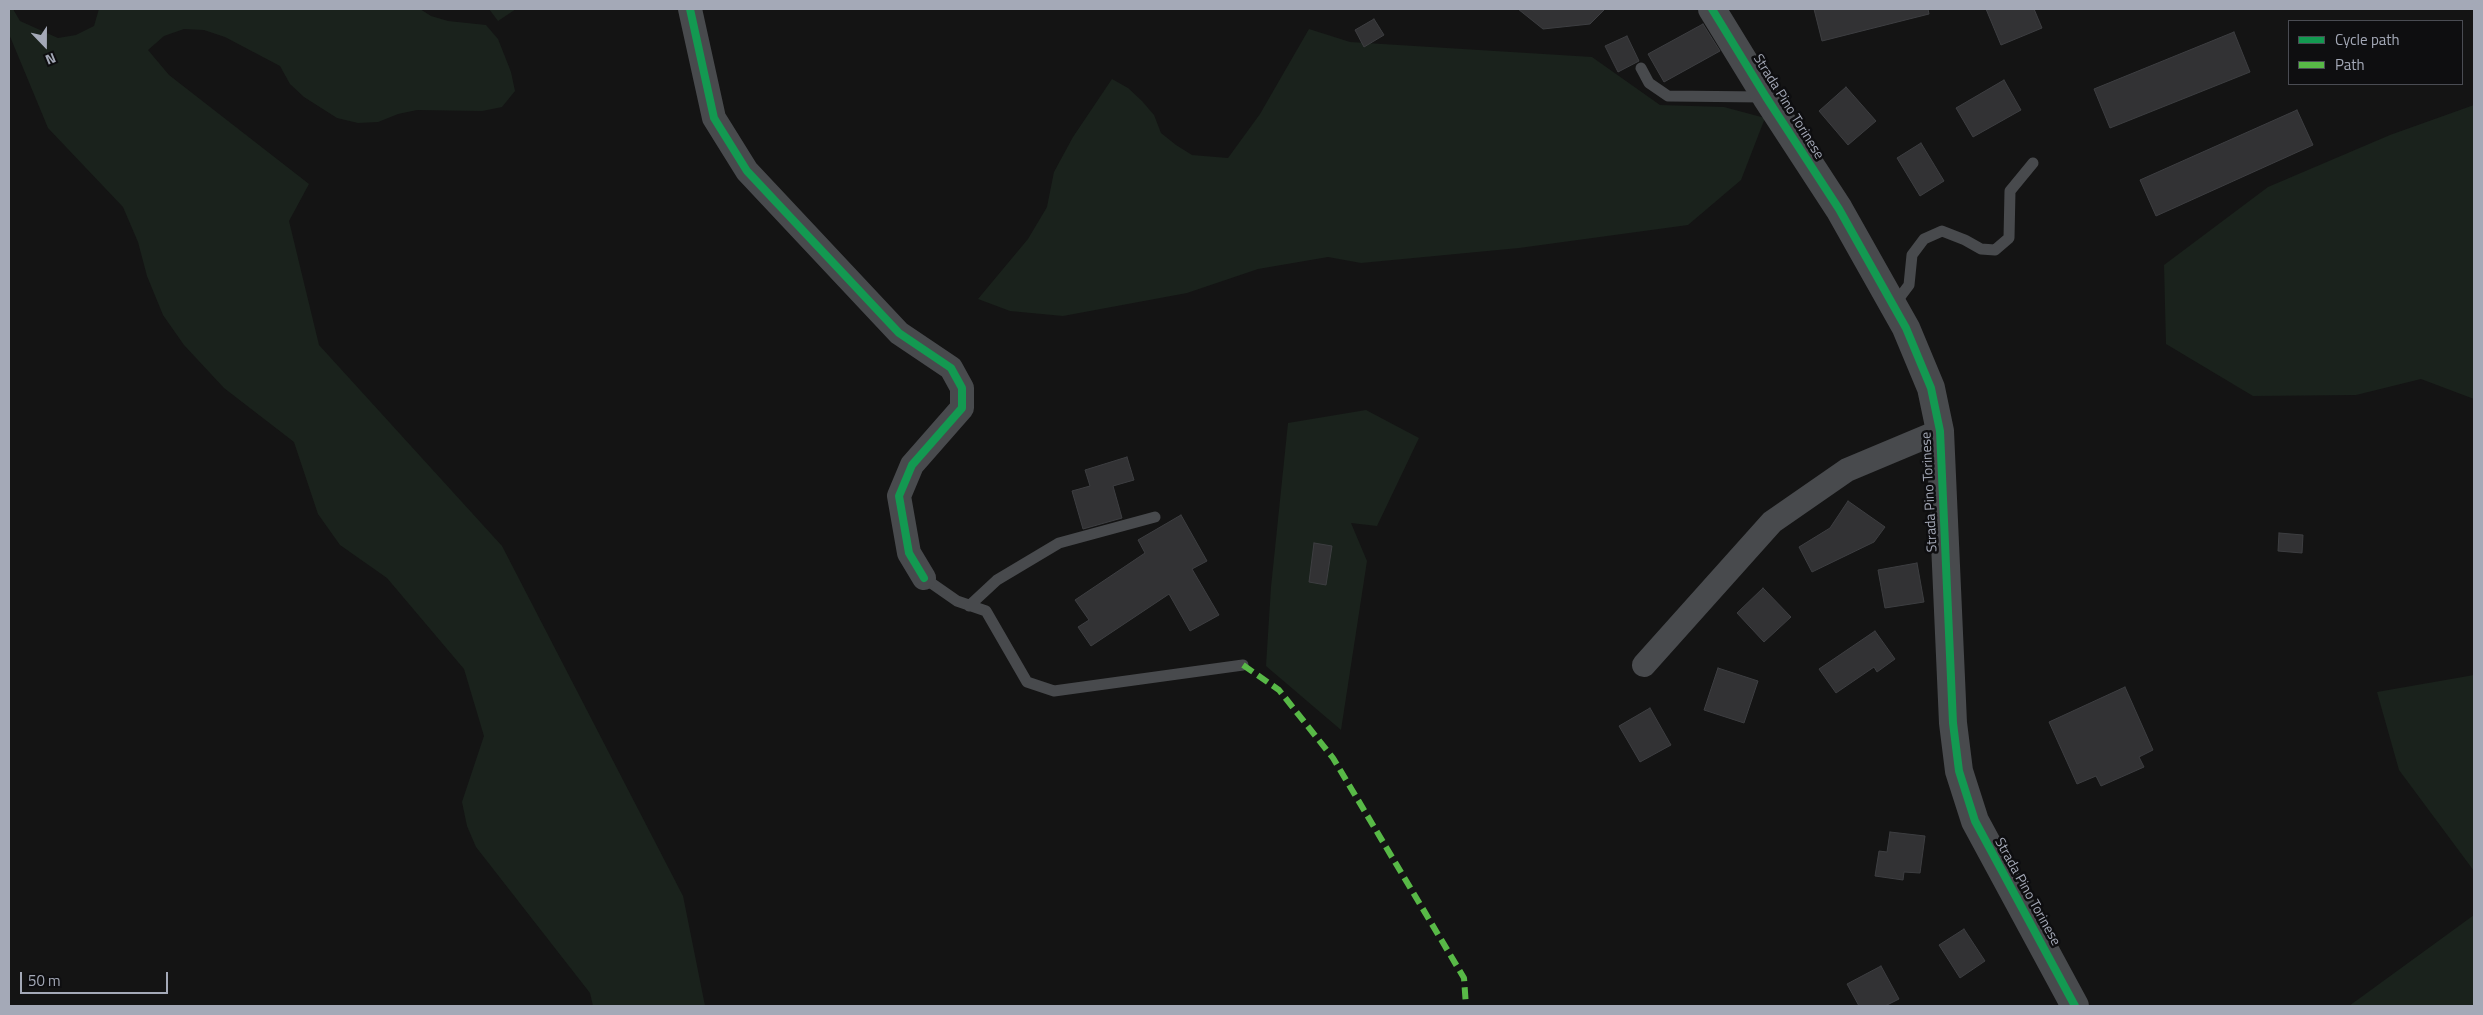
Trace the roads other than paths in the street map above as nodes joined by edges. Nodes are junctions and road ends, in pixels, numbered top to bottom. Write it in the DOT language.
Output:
graph roads {
  1 [pos="690,9"];
  2 [pos="1712,9"];
  3 [pos="1641,68"];
  4 [pos="1766,97"];
  5 [pos="2033,163"];
  6 [pos="1893,307"];
  7 [pos="1940,431"];
  8 [pos="1155,517"];
  9 [pos="924,578"];
  10 [pos="969,606"];
  11 [pos="1243,665"];
  12 [pos="1644,665"];
  13 [pos="2075,1006"];
  1 -- 9 [label="street"];
  2 -- 4 [label="street, Strada Pino Torinese"];
  3 -- 4 [label="lane"];
  4 -- 6 [label="street, Strada Pino Torinese"];
  5 -- 6 [label="lane"];
  6 -- 7 [label="street, Strada Pino Torinese"];
  7 -- 12 [label="street"];
  7 -- 13 [label="street, Strada Pino Torinese"];
  8 -- 10 [label="lane"];
  9 -- 10 [label="lane"];
  10 -- 11 [label="lane"];
}
